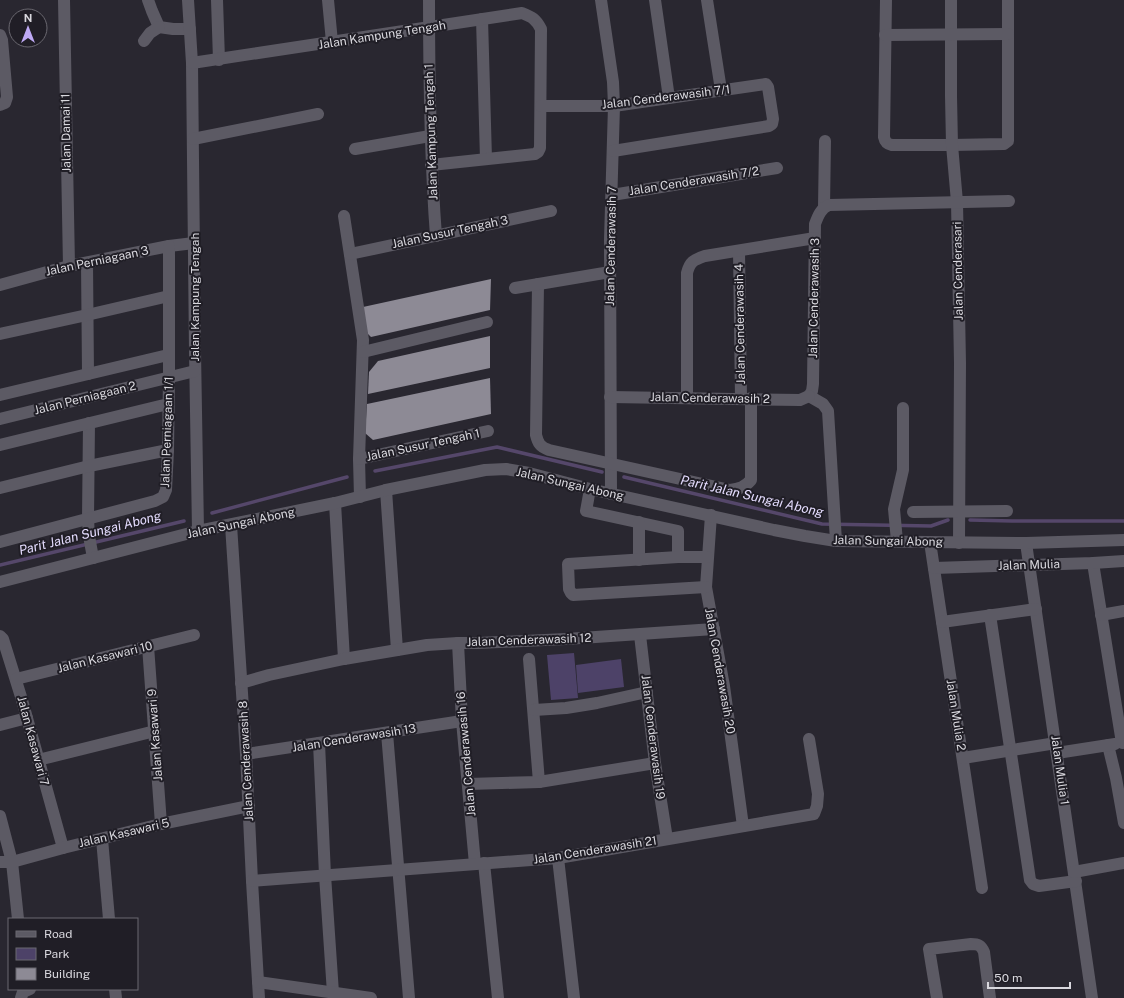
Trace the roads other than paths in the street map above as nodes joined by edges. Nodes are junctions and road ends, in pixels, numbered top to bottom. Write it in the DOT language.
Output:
graph roads {
  1 [pos="64,0"];
  2 [pos="148,0"];
  3 [pos="188,0"];
  4 [pos="217,0"];
  5 [pos="328,0"];
  6 [pos="429,0"];
  7 [pos="601,0"];
  8 [pos="655,0"];
  9 [pos="708,0"];
  10 [pos="886,0"];
  11 [pos="951,0"];
  12 [pos="1008,0"];
  13 [pos="482,19"];
  14 [pos="159,26"];
  15 [pos="429,28"];
  16 [pos="190,29"];
  17 [pos="1008,34"];
  18 [pos="0,35"];
  19 [pos="885,35"];
  20 [pos="951,35"];
  21 [pos="144,41"];
  22 [pos="332,42"];
  23 [pos="218,60"];
  24 [pos="192,64"];
  25 [pos="721,90"];
  26 [pos="669,98"];
  27 [pos="0,105"];
  28 [pos="541,106"];
  29 [pos="614,106"];
  30 [pos="318,114"];
  31 [pos="430,136"];
  32 [pos="193,139"];
  33 [pos="825,142"];
  34 [pos="952,145"];
  35 [pos="356,149"];
  36 [pos="613,151"];
  37 [pos="486,159"];
  38 [pos="431,165"];
  39 [pos="777,168"];
  40 [pos="612,195"];
  41 [pos="1009,201"];
  42 [pos="957,202"];
  43 [pos="826,206"];
  44 [pos="551,211"];
  45 [pos="344,216"];
  46 [pos="436,236"];
  47 [pos="815,238"];
  48 [pos="194,243"];
  49 [pos="169,246"];
  50 [pos="739,251"];
  51 [pos="350,254"];
  52 [pos="86,262"];
  53 [pos="69,266"];
  54 [pos="610,272"];
  55 [pos="538,284"];
  56 [pos="0,285"];
  57 [pos="515,288"];
  58 [pos="169,296"];
  59 [pos="87,315"];
  60 [pos="487,322"];
  61 [pos="0,334"];
  62 [pos="363,352"];
  63 [pos="168,355"];
  64 [pos="195,371"];
  65 [pos="88,374"];
  66 [pos="169,377"];
  67 [pos="0,394"];
  68 [pos="809,396"];
  69 [pos="610,397"];
  70 [pos="687,398"];
  71 [pos="746,398"];
  72 [pos="168,404"];
  73 [pos="903,408"];
  74 [pos="0,419"];
  75 [pos="89,423"];
  76 [pos="488,431"];
  77 [pos="0,445"];
  78 [pos="168,450"];
  79 [pos="359,459"];
  80 [pos="610,463"];
  81 [pos="89,466"];
  82 [pos="0,488"];
  83 [pos="590,489"];
  84 [pos="386,490"];
  85 [pos="610,494"];
  86 [pos="360,497"];
  87 [pos="335,503"];
  88 [pos="1007,511"];
  89 [pos="913,512"];
  90 [pos="959,512"];
  91 [pos="711,515"];
  92 [pos="88,519"];
  93 [pos="639,522"];
  94 [pos="231,525"];
  95 [pos="198,532"];
  96 [pos="1124,540"];
  97 [pos="836,541"];
  98 [pos="897,541"];
  99 [pos="0,542"];
  100 [pos="930,542"];
  101 [pos="959,543"];
  102 [pos="1026,543"];
  103 [pos="678,557"];
  104 [pos="707,557"];
  105 [pos="93,558"];
  106 [pos="639,560"];
  107 [pos="1124,561"];
  108 [pos="1093,563"];
  109 [pos="1030,565"];
  110 [pos="934,568"];
  111 [pos="0,582"];
  112 [pos="706,586"];
  113 [pos="1036,609"];
  114 [pos="1124,610"];
  115 [pos="990,615"];
  116 [pos="1101,615"];
  117 [pos="942,622"];
  118 [pos="714,629"];
  119 [pos="194,635"];
  120 [pos="640,635"];
  121 [pos="0,636"];
  122 [pos="458,643"];
  123 [pos="148,646"];
  124 [pos="398,650"];
  125 [pos="344,659"];
  126 [pos="530,659"];
  127 [pos="16,680"];
  128 [pos="241,683"];
  129 [pos="647,692"];
  130 [pos="534,710"];
  131 [pos="27,718"];
  132 [pos="462,721"];
  133 [pos="0,725"];
  134 [pos="155,731"];
  135 [pos="387,733"];
  136 [pos="810,739"];
  137 [pos="319,743"];
  138 [pos="1123,743"];
  139 [pos="1108,745"];
  140 [pos="1056,748"];
  141 [pos="1010,750"];
  142 [pos="246,754"];
  143 [pos="963,758"];
  144 [pos="38,760"];
  145 [pos="655,764"];
  146 [pos="539,782"];
  147 [pos="468,784"];
  148 [pos="249,806"];
  149 [pos="0,816"];
  150 [pos="1124,823"];
  151 [pos="161,824"];
  152 [pos="743,826"];
  153 [pos="102,839"];
  154 [pos="667,839"];
  155 [pos="63,848"];
  156 [pos="558,858"];
  157 [pos="6,862"];
  158 [pos="1124,863"];
  159 [pos="480,864"];
  160 [pos="397,870"];
  161 [pos="325,875"];
  162 [pos="1075,877"];
  163 [pos="252,881"];
  164 [pos="982,888"];
  165 [pos="18,918"];
  166 [pos="109,918"];
  167 [pos="258,982"];
  168 [pos="28,990"];
  169 [pos="333,992"];
  170 [pos="20,998"];
  171 [pos="259,998"];
  172 [pos="371,998"];
  173 [pos="409,998"];
  174 [pos="498,998"];
  175 [pos="574,998"];
  176 [pos="937,998"];
  177 [pos="990,998"];
  178 [pos="1092,998"];
  1 -- 53 [label="street, Jalan Damai 11"];
  2 -- 14 [label="street"];
  3 -- 16 [label="street, Jalan Kampung Tengah"];
  4 -- 23 [label="street"];
  5 -- 22 [label="street"];
  6 -- 15 [label="street, Jalan Kampung Tengah 1"];
  7 -- 29 [label="street, Jalan Cenderawasih 7"];
  8 -- 26 [label="street"];
  9 -- 25 [label="street"];
  10 -- 19 [label="street"];
  11 -- 20 [label="street, Jalan Cenderasari"];
  12 -- 17 [label="street"];
  13 -- 15 [label="street, Jalan Kampung Tengah"];
  13 -- 28 [label="street, Jalan Kampung Tengah"];
  13 -- 37 [label="street"];
  14 -- 16 [label="street"];
  14 -- 21 [label="street"];
  15 -- 22 [label="street, Jalan Kampung Tengah"];
  15 -- 31 [label="street, Jalan Kampung Tengah 1"];
  16 -- 24 [label="street, Jalan Kampung Tengah"];
  17 -- 20 [label="street"];
  17 -- 34 [label="street"];
  18 -- 27 [label="street"];
  19 -- 20 [label="street"];
  19 -- 34 [label="street"];
  20 -- 34 [label="street, Jalan Cenderasari"];
  22 -- 23 [label="street, Jalan Kampung Tengah"];
  23 -- 24 [label="street, Jalan Kampung Tengah"];
  24 -- 32 [label="street, Jalan Kampung Tengah"];
  25 -- 26 [label="street, Jalan Cenderawasih 7/1"];
  25 -- 36 [label="street, Jalan Cenderawasih 7/1"];
  26 -- 29 [label="street, Jalan Cenderawasih 7/1"];
  28 -- 29 [label="street, Jalan Cenderawasih 7/1"];
  28 -- 37 [label="street"];
  29 -- 36 [label="street, Jalan Cenderawasih 7"];
  30 -- 32 [label="street"];
  31 -- 35 [label="street"];
  31 -- 38 [label="street, Jalan Kampung Tengah 1"];
  32 -- 48 [label="street, Jalan Kampung Tengah"];
  33 -- 43 [label="street"];
  34 -- 42 [label="street, Jalan Cenderasari"];
  36 -- 40 [label="street, Jalan Cenderawasih 7"];
  37 -- 38 [label="street"];
  38 -- 46 [label="street, Jalan Kampung Tengah 1"];
  39 -- 40 [label="street, Jalan Cenderawasih 7/2"];
  40 -- 54 [label="street, Jalan Cenderawasih 7"];
  41 -- 42 [label="street"];
  42 -- 43 [label="street"];
  42 -- 90 [label="street, Jalan Cenderasari"];
  43 -- 47 [label="street, Jalan Cenderawasih 3"];
  44 -- 46 [label="street, Jalan Susur Tengah 3"];
  45 -- 51 [label="street"];
  46 -- 51 [label="street, Jalan Susur Tengah 3"];
  47 -- 50 [label="street"];
  47 -- 68 [label="street, Jalan Cenderawasih 3"];
  48 -- 49 [label="street, Jalan Perniagaan 3"];
  48 -- 64 [label="street, Jalan Kampung Tengah"];
  49 -- 52 [label="street, Jalan Perniagaan 3"];
  49 -- 58 [label="street, Jalan Perniagaan 1/1"];
  50 -- 70 [label="street"];
  50 -- 71 [label="street, Jalan Cenderawasih 4"];
  51 -- 62 [label="street"];
  52 -- 53 [label="street, Jalan Perniagaan 3"];
  52 -- 59 [label="street"];
  53 -- 56 [label="street, Jalan Perniagaan 3"];
  54 -- 55 [label="street"];
  54 -- 69 [label="street, Jalan Cenderawasih 7"];
  55 -- 57 [label="street"];
  55 -- 80 [label="street"];
  58 -- 59 [label="street"];
  58 -- 63 [label="street, Jalan Perniagaan 1/1"];
  59 -- 61 [label="street"];
  59 -- 65 [label="street"];
  60 -- 62 [label="street"];
  62 -- 79 [label="street"];
  63 -- 65 [label="street, Jalan Perniagaan 2"];
  63 -- 66 [label="street, Jalan Perniagaan 1/1"];
  64 -- 66 [label="street, Jalan Perniagaan 2"];
  64 -- 95 [label="street, Jalan Kampung Tengah"];
  65 -- 67 [label="street, Jalan Perniagaan 2"];
  66 -- 72 [label="street, Jalan Perniagaan 1/1"];
  66 -- 74 [label="street, Jalan Perniagaan 2"];
  68 -- 71 [label="street, Jalan Cenderawasih 2"];
  68 -- 97 [label="street"];
  69 -- 70 [label="street, Jalan Cenderawasih 2"];
  69 -- 80 [label="street, Jalan Cenderawasih 7"];
  70 -- 71 [label="street, Jalan Cenderawasih 2"];
  71 -- 80 [label="street, Jalan Cenderawasih 4"];
  72 -- 75 [label="street"];
  72 -- 78 [label="street, Jalan Perniagaan 1/1"];
  73 -- 98 [label="street"];
  75 -- 77 [label="street"];
  75 -- 81 [label="street"];
  76 -- 79 [label="street, Jalan Susur Tengah 1"];
  78 -- 81 [label="street"];
  78 -- 92 [label="street, Jalan Perniagaan 1/1"];
  79 -- 86 [label="street"];
  80 -- 85 [label="street, Jalan Cenderawasih 7"];
  81 -- 82 [label="street"];
  81 -- 92 [label="street"];
  83 -- 84 [label="street, Jalan Sungai Abong"];
  83 -- 85 [label="street, Jalan Sungai Abong"];
  83 -- 93 [label="street"];
  84 -- 86 [label="street, Jalan Sungai Abong"];
  84 -- 124 [label="street"];
  85 -- 91 [label="street, Jalan Sungai Abong"];
  86 -- 87 [label="street, Jalan Sungai Abong"];
  87 -- 94 [label="street, Jalan Sungai Abong"];
  87 -- 125 [label="street"];
  88 -- 90 [label="street"];
  89 -- 90 [label="street"];
  90 -- 101 [label="street, Jalan Cenderasari"];
  91 -- 97 [label="street, Jalan Sungai Abong"];
  91 -- 104 [label="street, Jalan Cenderawasih 20"];
  92 -- 99 [label="street, Jalan Perniagaan 1/1"];
  92 -- 105 [label="street"];
  93 -- 103 [label="street"];
  93 -- 106 [label="street"];
  94 -- 95 [label="street, Jalan Sungai Abong"];
  94 -- 128 [label="street, Jalan Cenderawasih 8"];
  95 -- 105 [label="street, Jalan Sungai Abong"];
  96 -- 102 [label="street, Jalan Sungai Abong"];
  97 -- 98 [label="street, Jalan Sungai Abong"];
  98 -- 100 [label="street, Jalan Sungai Abong"];
  100 -- 101 [label="street, Jalan Sungai Abong"];
  100 -- 110 [label="street, Jalan Mulia 2"];
  101 -- 102 [label="street, Jalan Sungai Abong"];
  102 -- 109 [label="street, Jalan Mulia 1"];
  103 -- 104 [label="street"];
  103 -- 106 [label="street"];
  104 -- 112 [label="street, Jalan Cenderawasih 20"];
  105 -- 111 [label="street, Jalan Sungai Abong"];
  106 -- 112 [label="street"];
  107 -- 108 [label="street, Jalan Mulia"];
  108 -- 109 [label="street, Jalan Mulia"];
  108 -- 116 [label="street"];
  109 -- 110 [label="street, Jalan Mulia"];
  109 -- 113 [label="street, Jalan Mulia 1"];
  110 -- 117 [label="street, Jalan Mulia 2"];
  112 -- 118 [label="street, Jalan Cenderawasih 20"];
  113 -- 115 [label="street"];
  113 -- 140 [label="street, Jalan Mulia 1"];
  114 -- 116 [label="street"];
  115 -- 117 [label="street"];
  115 -- 141 [label="street"];
  116 -- 138 [label="street"];
  117 -- 143 [label="street, Jalan Mulia 2"];
  118 -- 120 [label="street, Jalan Cenderawasih 12"];
  118 -- 152 [label="street, Jalan Cenderawasih 20"];
  119 -- 123 [label="street, Jalan Kasawari 10"];
  120 -- 122 [label="street, Jalan Cenderawasih 12"];
  120 -- 129 [label="street, Jalan Cenderawasih 19"];
  121 -- 127 [label="street, Jalan Kasawari 7"];
  122 -- 124 [label="street, Jalan Cenderawasih 12"];
  122 -- 132 [label="street, Jalan Cenderawasih 16"];
  123 -- 127 [label="street, Jalan Kasawari 10"];
  123 -- 134 [label="street, Jalan Kasawari 9"];
  124 -- 125 [label="street, Jalan Cenderawasih 12"];
  125 -- 128 [label="street, Jalan Cenderawasih 12"];
  126 -- 130 [label="street"];
  127 -- 131 [label="street, Jalan Kasawari 7"];
  128 -- 142 [label="street, Jalan Cenderawasih 8"];
  129 -- 130 [label="street"];
  129 -- 145 [label="street, Jalan Cenderawasih 19"];
  130 -- 146 [label="street"];
  131 -- 133 [label="street"];
  131 -- 144 [label="street, Jalan Kasawari 7"];
  132 -- 135 [label="street, Jalan Cenderawasih 13"];
  132 -- 147 [label="street, Jalan Cenderawasih 16"];
  134 -- 144 [label="street"];
  134 -- 151 [label="street, Jalan Kasawari 9"];
  135 -- 137 [label="street, Jalan Cenderawasih 13"];
  135 -- 160 [label="street"];
  136 -- 152 [label="street, Jalan Cenderawasih 21"];
  137 -- 142 [label="street, Jalan Cenderawasih 13"];
  137 -- 161 [label="street"];
  138 -- 139 [label="street"];
  139 -- 140 [label="street"];
  139 -- 150 [label="street"];
  140 -- 141 [label="street"];
  140 -- 162 [label="street, Jalan Mulia 1"];
  141 -- 143 [label="street"];
  141 -- 162 [label="street"];
  142 -- 148 [label="street, Jalan Cenderawasih 8"];
  143 -- 164 [label="street, Jalan Mulia 2"];
  144 -- 155 [label="street, Jalan Kasawari 7"];
  145 -- 146 [label="street"];
  145 -- 154 [label="street, Jalan Cenderawasih 19"];
  146 -- 147 [label="street"];
  147 -- 159 [label="street, Jalan Cenderawasih 16"];
  148 -- 151 [label="street, Jalan Kasawari 5"];
  148 -- 163 [label="street, Jalan Cenderawasih 8"];
  149 -- 157 [label="street"];
  151 -- 153 [label="street, Jalan Kasawari 5"];
  152 -- 154 [label="street, Jalan Cenderawasih 21"];
  153 -- 155 [label="street, Jalan Kasawari 5"];
  153 -- 166 [label="street"];
  154 -- 156 [label="street, Jalan Cenderawasih 21"];
  155 -- 157 [label="street, Jalan Kasawari 5"];
  156 -- 159 [label="street, Jalan Cenderawasih 21"];
  156 -- 175 [label="street"];
  157 -- 165 [label="street"];
  158 -- 162 [label="street"];
  159 -- 160 [label="street, Jalan Cenderawasih 21"];
  159 -- 174 [label="street, Jalan Cenderawasih 16"];
  160 -- 161 [label="street, Jalan Cenderawasih 21"];
  160 -- 173 [label="street"];
  161 -- 163 [label="street, Jalan Cenderawasih 21"];
  161 -- 169 [label="street"];
  162 -- 178 [label="street, Jalan Mulia 1"];
  163 -- 167 [label="street, Jalan Cenderawasih 8"];
  167 -- 169 [label="street"];
  167 -- 171 [label="street, Jalan Cenderawasih 8"];
  168 -- 170 [label="street"];
  169 -- 172 [label="street"];
  176 -- 177 [label="street"];
}
